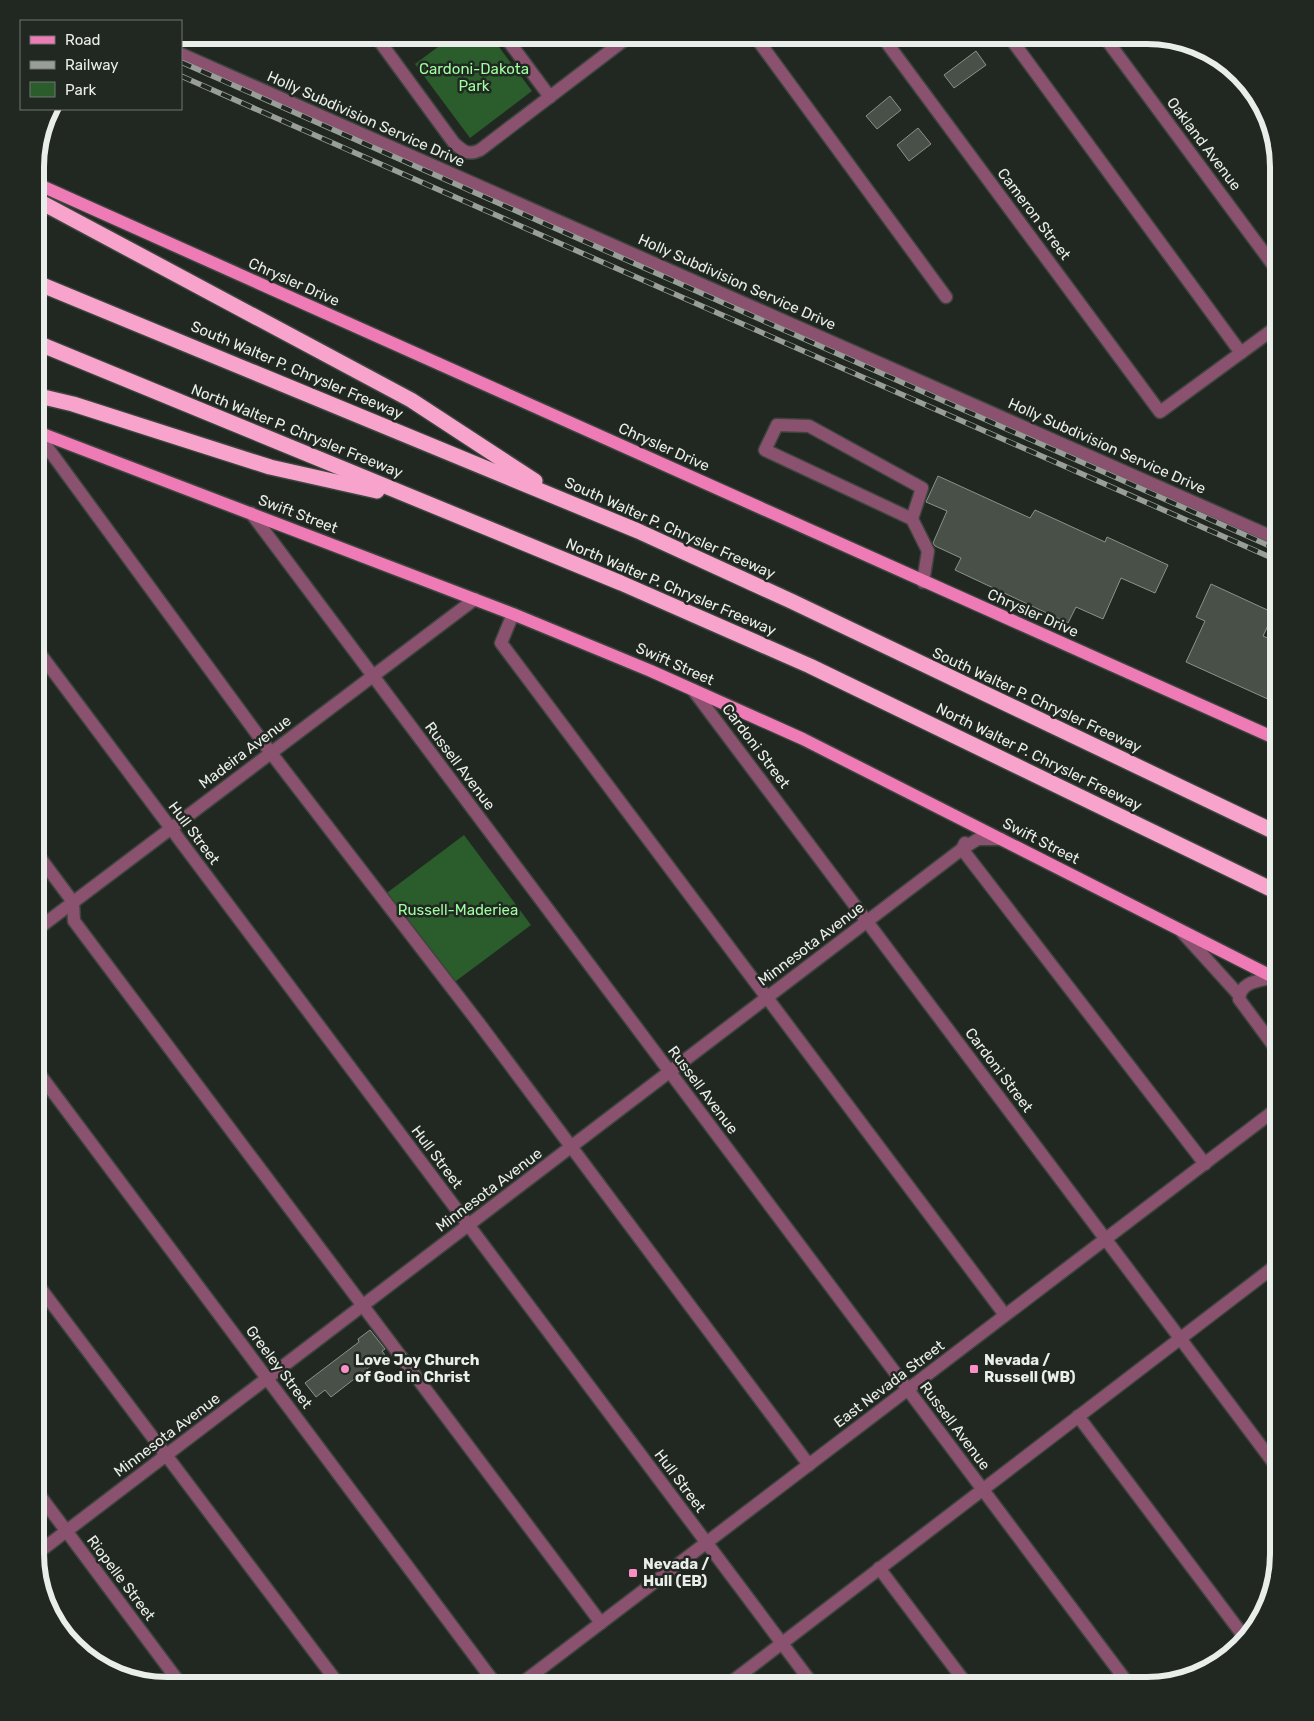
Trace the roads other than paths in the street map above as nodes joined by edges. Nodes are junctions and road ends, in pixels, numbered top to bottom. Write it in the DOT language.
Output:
graph roads {
  1 [pos="382,44"];
  2 [pos="511,44"];
  3 [pos="618,44"];
  4 [pos="761,44"];
  5 [pos="888,44"];
  6 [pos="1015,44"];
  7 [pos="1110,44"];
  8 [pos="182,54"];
  9 [pos="550,97"];
  10 [pos="44,187"];
  11 [pos="44,204"];
  12 [pos="1270,260"];
  13 [pos="44,286"];
  14 [pos="946,296"];
  15 [pos="1270,332"];
  16 [pos="44,346"];
  17 [pos="1241,353"];
  18 [pos="44,397"];
  19 [pos="44,434"];
  20 [pos="44,442"];
  21 [pos="420,501"];
  22 [pos="566,501"];
  23 [pos="251,514"];
  24 [pos="912,519"];
  25 [pos="1270,536"];
  26 [pos="923,582"];
  27 [pos="475,599"];
  28 [pos="513,614"];
  29 [pos="44,659"];
  30 [pos="372,676"];
  31 [pos="693,690"];
  32 [pos="1270,736"];
  33 [pos="271,753"];
  34 [pos="977,827"];
  35 [pos="171,828"];
  36 [pos="1270,830"];
  37 [pos="1003,840"];
  38 [pos="962,849"];
  39 [pos="44,863"];
  40 [pos="1270,889"];
  41 [pos="73,902"];
  42 [pos="867,922"];
  43 [pos="44,924"];
  44 [pos="1180,930"];
  45 [pos="1270,975"];
  46 [pos="1270,980"];
  47 [pos="1240,995"];
  48 [pos="767,998"];
  49 [pos="1270,1040"];
  50 [pos="670,1073"];
  51 [pos="44,1080"];
  52 [pos="1270,1115"];
  53 [pos="572,1148"];
  54 [pos="1205,1164"];
  55 [pos="469,1226"];
  56 [pos="1105,1239"];
  57 [pos="1270,1270"];
  58 [pos="44,1293"];
  59 [pos="363,1306"];
  60 [pos="1005,1316"];
  61 [pos="1179,1338"];
  62 [pos="268,1379"];
  63 [pos="907,1390"];
  64 [pos="1078,1416"];
  65 [pos="166,1455"];
  66 [pos="1270,1458"];
  67 [pos="809,1465"];
  68 [pos="982,1489"];
  69 [pos="44,1501"];
  70 [pos="66,1531"];
  71 [pos="706,1543"];
  72 [pos="44,1548"];
  73 [pos="879,1568"];
  74 [pos="601,1623"];
  75 [pos="1241,1633"];
  76 [pos="782,1643"];
  77 [pos="175,1677"];
  78 [pos="333,1677"];
  79 [pos="490,1677"];
  80 [pos="530,1677"];
  81 [pos="738,1677"];
  82 [pos="807,1677"];
  83 [pos="961,1677"];
  84 [pos="1123,1677"];
  1 -- 9 [label="street"];
  2 -- 9 [label="street"];
  3 -- 9 [label="street"];
  4 -- 14 [label="street"];
  5 -- 17 [label="street, Cameron Street"];
  6 -- 17 [label="street"];
  7 -- 12 [label="street, Oakland Avenue"];
  8 -- 25 [label="street, Holly Subdivision Service Drive"];
  10 -- 26 [label="main road, Chrysler Drive"];
  11 -- 22 [label="highway"];
  13 -- 22 [label="highway, South Walter P. Chrysler Freeway"];
  15 -- 17 [label="street"];
  16 -- 21 [label="highway, North Walter P. Chrysler Freeway"];
  18 -- 21 [label="highway"];
  19 -- 23 [label="main road, Swift Street"];
  20 -- 33 [label="street"];
  21 -- 40 [label="highway, North Walter P. Chrysler Freeway"];
  22 -- 36 [label="highway, South Walter P. Chrysler Freeway"];
  23 -- 27 [label="main road, Swift Street"];
  23 -- 30 [label="street, Russell Avenue"];
  24 -- 24 [label="street"];
  24 -- 26 [label="street"];
  26 -- 32 [label="main road, Chrysler Drive"];
  27 -- 28 [label="main road, Swift Street"];
  27 -- 30 [label="street, Madeira Avenue"];
  28 -- 31 [label="main road, Swift Street"];
  28 -- 48 [label="street"];
  29 -- 35 [label="street, Hull Street"];
  30 -- 33 [label="street, Madeira Avenue"];
  30 -- 50 [label="street, Russell Avenue"];
  31 -- 34 [label="main road, Swift Street"];
  31 -- 42 [label="street, Cardoni Street"];
  33 -- 35 [label="street, Madeira Avenue"];
  33 -- 53 [label="street"];
  34 -- 37 [label="main road, Swift Street"];
  34 -- 38 [label="street, Minnesota Avenue"];
  35 -- 41 [label="street, Madeira Avenue"];
  35 -- 55 [label="street, Hull Street"];
  37 -- 38 [label="street, Minnesota Avenue"];
  37 -- 44 [label="main road, Swift Street"];
  38 -- 42 [label="street, Minnesota Avenue"];
  38 -- 54 [label="street"];
  39 -- 41 [label="street"];
  41 -- 43 [label="street, Madeira Avenue"];
  41 -- 59 [label="street"];
  42 -- 48 [label="street, Minnesota Avenue"];
  42 -- 56 [label="street, Cardoni Street"];
  44 -- 45 [label="main road, Swift Street"];
  44 -- 47 [label="street"];
  46 -- 47 [label="street"];
  47 -- 49 [label="street"];
  48 -- 50 [label="street, Minnesota Avenue"];
  48 -- 60 [label="street"];
  50 -- 53 [label="street, Minnesota Avenue"];
  50 -- 63 [label="street, Russell Avenue"];
  51 -- 62 [label="street, Greeley Street"];
  52 -- 54 [label="street, East Nevada Street"];
  53 -- 55 [label="street, Minnesota Avenue"];
  53 -- 67 [label="street"];
  54 -- 56 [label="street, East Nevada Street"];
  55 -- 59 [label="street, Minnesota Avenue"];
  55 -- 71 [label="street, Hull Street"];
  56 -- 60 [label="street, East Nevada Street"];
  56 -- 61 [label="street, Cardoni Street"];
  57 -- 61 [label="street"];
  58 -- 65 [label="street"];
  59 -- 62 [label="street, Minnesota Avenue"];
  59 -- 74 [label="street"];
  60 -- 63 [label="street, East Nevada Street"];
  61 -- 64 [label="street"];
  61 -- 66 [label="street, Cardoni Street"];
  62 -- 65 [label="street, Minnesota Avenue"];
  62 -- 79 [label="street, Greeley Street"];
  63 -- 67 [label="street, East Nevada Street"];
  63 -- 68 [label="street, Russell Avenue"];
  64 -- 68 [label="street"];
  64 -- 75 [label="street"];
  65 -- 70 [label="street, Minnesota Avenue"];
  65 -- 78 [label="street"];
  67 -- 71 [label="street, East Nevada Street"];
  68 -- 73 [label="street"];
  68 -- 84 [label="street, Russell Avenue"];
  69 -- 70 [label="street, Riopelle Street"];
  70 -- 72 [label="street, Minnesota Avenue"];
  70 -- 77 [label="street, Riopelle Street"];
  71 -- 74 [label="street, East Nevada Street"];
  71 -- 76 [label="street, Hull Street"];
  73 -- 76 [label="street"];
  73 -- 83 [label="street"];
  74 -- 80 [label="street, East Nevada Street"];
  76 -- 81 [label="street"];
  76 -- 82 [label="street, Hull Street"];
}
